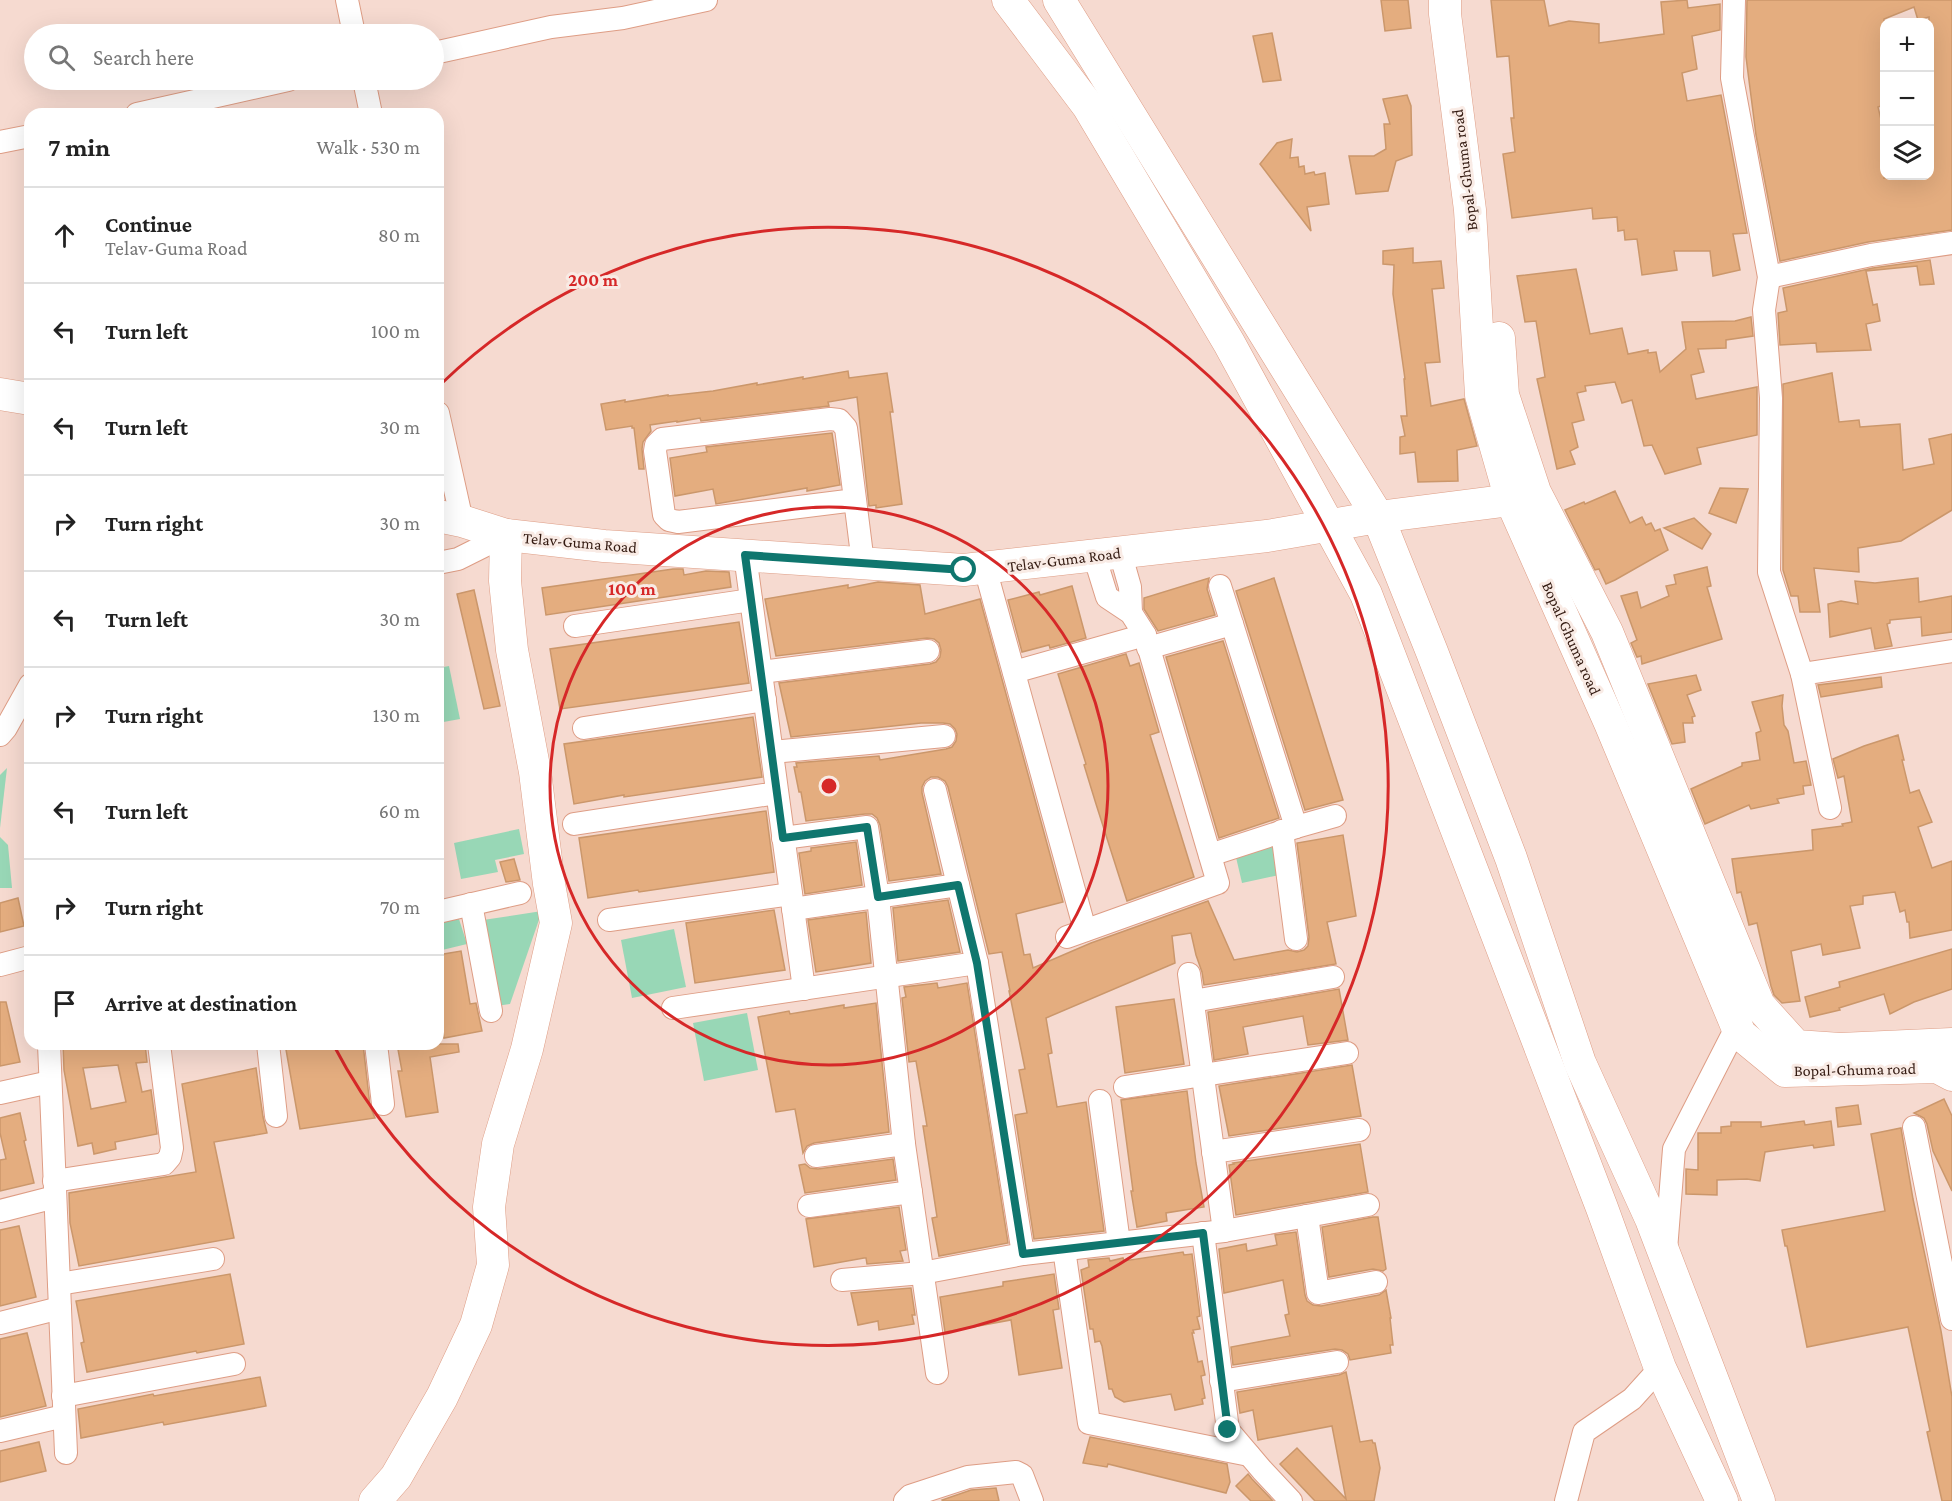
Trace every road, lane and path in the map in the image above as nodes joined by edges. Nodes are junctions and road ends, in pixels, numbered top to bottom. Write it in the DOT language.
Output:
graph roads {
  1 [pos="346,0"];
  2 [pos="706,0"];
  3 [pos="1008,0"];
  4 [pos="1059,0"];
  5 [pos="1444,0"];
  6 [pos="1465,0"];
  7 [pos="1734,0"];
  8 [pos="352,24"];
  9 [pos="444,51"];
  10 [pos="244,90"];
  11 [pos="366,90"];
  12 [pos="164,108"];
  13 [pos="371,108"];
  14 [pos="24,137"];
  15 [pos="0,142"];
  16 [pos="1952,243"];
  17 [pos="1769,277"];
  18 [pos="0,394"];
  19 [pos="24,398"];
  20 [pos="444,466"];
  21 [pos="1523,496"];
  22 [pos="855,500"];
  23 [pos="1377,517"];
  24 [pos="450,519"];
  25 [pos="1330,525"];
  26 [pos="506,535"];
  27 [pos="1107,554"];
  28 [pos="745,555"];
  29 [pos="444,562"];
  30 [pos="863,563"];
  31 [pos="985,568"];
  32 [pos="1220,586"];
  33 [pos="751,600"];
  34 [pos="1232,624"];
  35 [pos="575,626"];
  36 [pos="1147,642"];
  37 [pos="928,651"];
  38 [pos="1952,651"];
  39 [pos="761,672"];
  40 [pos="1014,672"];
  41 [pos="1802,674"];
  42 [pos="24,696"];
  43 [pos="765,699"];
  44 [pos="584,728"];
  45 [pos="0,735"];
  46 [pos="944,736"];
  47 [pos="772,752"];
  48 [pos="935,790"];
  49 [pos="777,793"];
  50 [pos="1830,808"];
  51 [pos="1335,816"];
  52 [pos="573,824"];
  53 [pos="1289,829"];
  54 [pos="783,838"];
  55 [pos="1209,855"];
  56 [pos="958,885"];
  57 [pos="520,893"];
  58 [pos="878,897"];
  59 [pos="792,901"];
  60 [pos="471,904"];
  61 [pos="444,911"];
  62 [pos="609,920"];
  63 [pos="1296,939"];
  64 [pos="24,959"];
  65 [pos="977,963"];
  66 [pos="0,965"];
  67 [pos="1189,974"];
  68 [pos="886,976"];
  69 [pos="1332,977"];
  70 [pos="804,989"];
  71 [pos="1755,997"];
  72 [pos="1193,1001"];
  73 [pos="674,1008"];
  74 [pos="491,1011"];
  75 [pos="1737,1024"];
  76 [pos="49,1050"];
  77 [pos="160,1050"];
  78 [pos="269,1050"];
  79 [pos="377,1050"];
  80 [pos="1347,1053"];
  81 [pos="1950,1061"];
  82 [pos="1203,1076"];
  83 [pos="50,1082"];
  84 [pos="1125,1087"];
  85 [pos="0,1093"];
  86 [pos="1101,1101"];
  87 [pos="383,1104"];
  88 [pos="276,1116"];
  89 [pos="1914,1127"];
  90 [pos="1359,1130"];
  91 [pos="904,1144"];
  92 [pos="1213,1152"];
  93 [pos="816,1156"];
  94 [pos="55,1189"];
  95 [pos="910,1192"];
  96 [pos="1368,1205"];
  97 [pos="809,1206"];
  98 [pos="0,1211"];
  99 [pos="1307,1216"];
  100 [pos="1213,1232"];
  101 [pos="1119,1243"];
  102 [pos="1064,1250"];
  103 [pos="1023,1254"];
  104 [pos="1666,1254"];
  105 [pos="213,1259"];
  106 [pos="922,1273"];
  107 [pos="1948,1279"];
  108 [pos="842,1280"];
  109 [pos="1376,1282"];
  110 [pos="59,1284"];
  111 [pos="60,1308"];
  112 [pos="1952,1319"];
  113 [pos="0,1323"];
  114 [pos="1336,1362"];
  115 [pos="234,1364"];
  116 [pos="1660,1368"];
  117 [pos="937,1373"];
  118 [pos="1221,1381"];
  119 [pos="64,1406"];
  120 [pos="0,1431"];
  121 [pos="66,1453"];
  122 [pos="1249,1455"];
  123 [pos="375,1501"];
  124 [pos="905,1501"];
  125 [pos="1032,1501"];
  126 [pos="1291,1501"];
  127 [pos="1566,1501"];
  128 [pos="1722,1501"];
  129 [pos="1759,1501"];
  1 -- 8 [label="street"];
  2 -- 9 [label="street"];
  3 -- 25 [label="street"];
  4 -- 23 [label="street"];
  5 -- 21 [label="street, Bopal-Ghuma road"];
  6 -- 21 [label="street"];
  7 -- 17 [label="street"];
  10 -- 12 [label="street"];
  11 -- 13 [label="street"];
  14 -- 15 [label="street"];
  16 -- 17 [label="street"];
  17 -- 41 [label="street"];
  18 -- 19 [label="street"];
  20 -- 24 [label="street"];
  21 -- 23 [label="street, Telav-Guma Road"];
  21 -- 71 [label="street"];
  21 -- 75 [label="street, Bopal-Ghuma road"];
  22 -- 22 [label="street"];
  22 -- 30 [label="street"];
  23 -- 25 [label="street, Telav-Guma Road"];
  23 -- 104 [label="street"];
  24 -- 26 [label="street, Telav-Guma Road"];
  25 -- 27 [label="street, Telav-Guma Road"];
  25 -- 116 [label="street"];
  26 -- 28 [label="street, Telav-Guma Road"];
  26 -- 29 [label="street"];
  26 -- 123 [label="street"];
  27 -- 31 [label="street, Telav-Guma Road"];
  27 -- 36 [label="street"];
  28 -- 30 [label="street, Telav-Guma Road"];
  28 -- 33 [label="street"];
  30 -- 31 [label="street, Telav-Guma Road"];
  31 -- 40 [label="street"];
  32 -- 34 [label="street"];
  33 -- 35 [label="street"];
  33 -- 39 [label="street"];
  34 -- 36 [label="street"];
  34 -- 53 [label="street"];
  36 -- 40 [label="street"];
  36 -- 55 [label="street"];
  37 -- 39 [label="street"];
  38 -- 41 [label="street"];
  39 -- 43 [label="street"];
  40 -- 55 [label="street"];
  41 -- 50 [label="street"];
  42 -- 45 [label="street"];
  43 -- 44 [label="street"];
  43 -- 47 [label="street"];
  46 -- 47 [label="street"];
  47 -- 49 [label="street"];
  48 -- 56 [label="street"];
  49 -- 52 [label="street"];
  49 -- 54 [label="street"];
  51 -- 53 [label="street"];
  53 -- 55 [label="street"];
  53 -- 63 [label="street"];
  54 -- 58 [label="street"];
  54 -- 59 [label="street"];
  56 -- 58 [label="street"];
  56 -- 65 [label="street"];
  57 -- 60 [label="street"];
  58 -- 59 [label="street"];
  58 -- 68 [label="street"];
  59 -- 62 [label="street"];
  59 -- 70 [label="street"];
  60 -- 61 [label="street"];
  60 -- 74 [label="street"];
  64 -- 66 [label="street"];
  65 -- 68 [label="street"];
  65 -- 103 [label="street"];
  67 -- 72 [label="street"];
  68 -- 70 [label="street"];
  68 -- 91 [label="street"];
  69 -- 72 [label="street"];
  70 -- 73 [label="street"];
  71 -- 75 [label="street"];
  71 -- 81 [label="street"];
  72 -- 82 [label="street"];
  75 -- 81 [label="street, Bopal-Ghuma road"];
  75 -- 104 [label="street"];
  76 -- 83 [label="street"];
  77 -- 94 [label="street"];
  78 -- 88 [label="street"];
  79 -- 87 [label="street"];
  80 -- 82 [label="street"];
  82 -- 84 [label="street"];
  82 -- 92 [label="street"];
  83 -- 85 [label="street"];
  83 -- 94 [label="street"];
  86 -- 101 [label="street"];
  89 -- 107 [label="street"];
  90 -- 92 [label="street"];
  91 -- 93 [label="street"];
  91 -- 95 [label="street"];
  92 -- 100 [label="street"];
  94 -- 98 [label="street"];
  94 -- 110 [label="street"];
  95 -- 97 [label="street"];
  95 -- 106 [label="street"];
  96 -- 99 [label="street"];
  99 -- 100 [label="street"];
  99 -- 109 [label="street"];
  100 -- 101 [label="street"];
  100 -- 118 [label="street"];
  101 -- 102 [label="street"];
  102 -- 103 [label="street"];
  102 -- 122 [label="street"];
  103 -- 106 [label="street"];
  104 -- 129 [label="street"];
  105 -- 110 [label="street"];
  106 -- 108 [label="street"];
  106 -- 117 [label="street"];
  107 -- 112 [label="street"];
  110 -- 111 [label="street"];
  111 -- 113 [label="street"];
  111 -- 119 [label="street"];
  114 -- 118 [label="street"];
  115 -- 119 [label="street"];
  116 -- 127 [label="street"];
  116 -- 128 [label="street"];
  118 -- 122 [label="street"];
  119 -- 120 [label="street"];
  119 -- 121 [label="street"];
  122 -- 126 [label="street"];
  124 -- 125 [label="street"];
}
